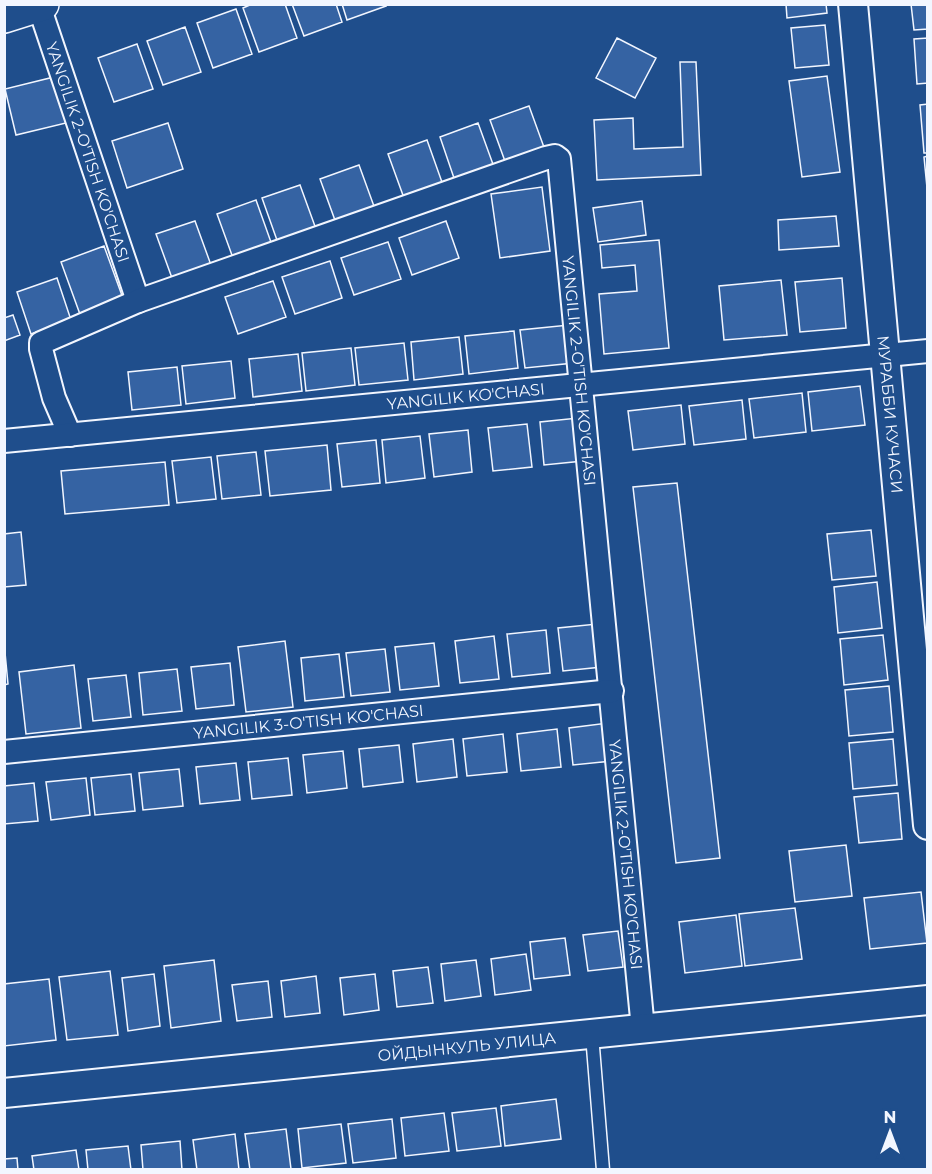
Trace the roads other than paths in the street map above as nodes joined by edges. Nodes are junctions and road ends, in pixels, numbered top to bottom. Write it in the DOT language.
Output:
graph roads {
  1 [pos="853,4"];
  2 [pos="41,5"];
  3 [pos="4,16"];
  4 [pos="138,301"];
  5 [pos="927,351"];
  6 [pos="884,355"];
  7 [pos="582,384"];
  8 [pos="70,435"];
  9 [pos="4,441"];
  10 [pos="612,691"];
  11 [pos="4,752"];
  12 [pos="927,825"];
  13 [pos="927,1000"];
  14 [pos="643,1029"];
  15 [pos="592,1035"];
  16 [pos="4,1093"];
  17 [pos="603,1170"];
  1 -- 6 [label="street, МУРАББИ КУЧАСИ"];
  2 -- 3 [label="main road"];
  2 -- 4 [label="street, YANGILIK 2-O'TISH KO'CHASI"];
  4 -- 7 [label="street, YANGILIK 2-O'TISH KO'CHASI"];
  4 -- 8 [label="street, YANGILIK 2-O'TISH KO'CHASI"];
  5 -- 6 [label="street, YANGILIK KO'CHASI"];
  6 -- 7 [label="street, YANGILIK KO'CHASI"];
  6 -- 12 [label="street, МУРАББИ КУЧАСИ"];
  7 -- 8 [label="street, YANGILIK KO'CHASI"];
  7 -- 10 [label="street, YANGILIK 2-O'TISH KO'CHASI"];
  8 -- 9 [label="street, YANGILIK KO'CHASI"];
  10 -- 11 [label="street, YANGILIK 3-O'TISH KO'CHASI"];
  10 -- 14 [label="street, YANGILIK 2-O'TISH KO'CHASI"];
  13 -- 14 [label="street, ОЙДЫНКУЛЬ УЛИЦА"];
  14 -- 15 [label="street, ОЙДЫНКУЛЬ УЛИЦА"];
  15 -- 16 [label="street, ОЙДЫНКУЛЬ УЛИЦА"];
  15 -- 17 [label="lane"];
}
